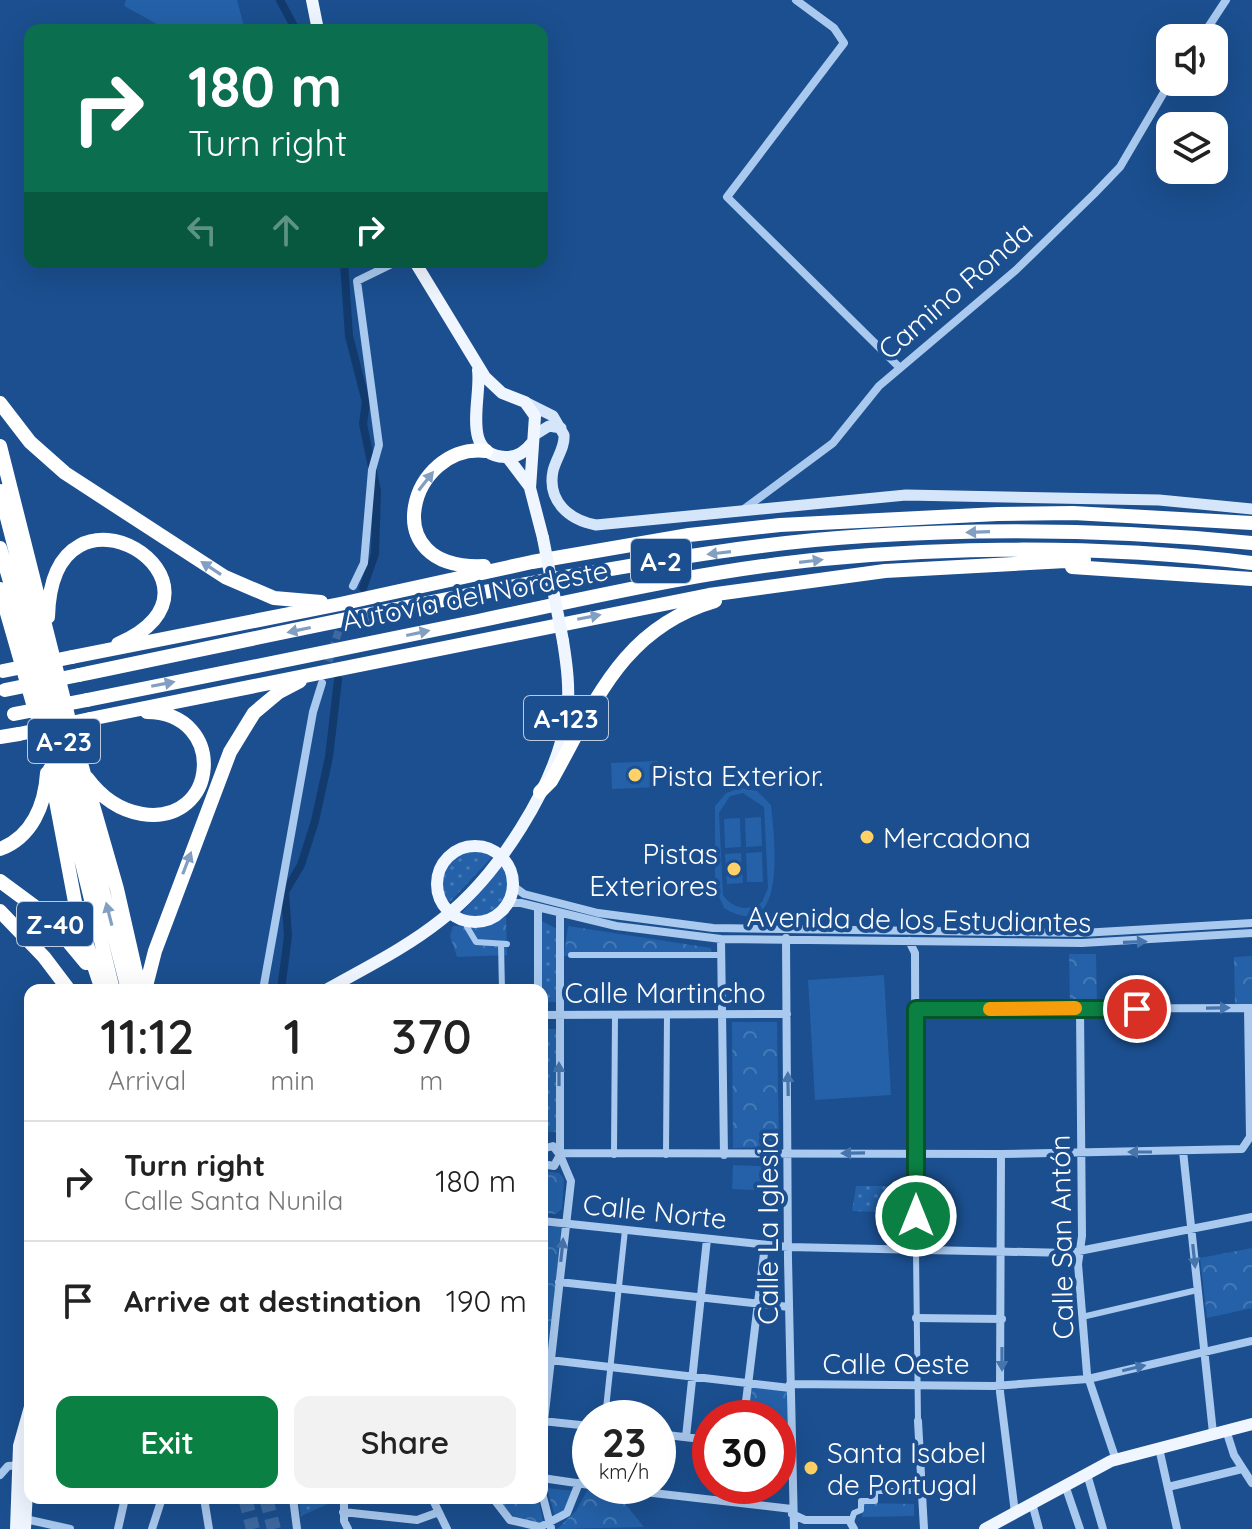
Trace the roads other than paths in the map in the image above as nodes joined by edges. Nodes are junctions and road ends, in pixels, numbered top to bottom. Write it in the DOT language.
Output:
graph roads {
  1 [pos="312,0"];
  2 [pos="796,0"];
  3 [pos="1226,0"];
  4 [pos="317,24"];
  5 [pos="1210,24"];
  6 [pos="1162,96"];
  7 [pos="384,268"];
  8 [pos="419,268"];
  9 [pos="477,366"];
  10 [pos="899,367"];
  11 [pos="508,395"];
  12 [pos="525,402"];
  13 [pos="0,403"];
  14 [pos="478,413"];
  15 [pos="561,428"];
  16 [pos="535,437"];
  17 [pos="0,446"];
  18 [pos="486,451"];
  19 [pos="508,458"];
  20 [pos="530,488"];
  21 [pos="0,491"];
  22 [pos="744,509"];
  23 [pos="1252,509"];
  24 [pos="955,516"];
  25 [pos="1252,523"];
  26 [pos="1252,534"];
  27 [pos="1252,543"];
  28 [pos="0,548"];
  29 [pos="532,562"];
  30 [pos="1252,563"];
  31 [pos="987,565"];
  32 [pos="1252,571"];
  33 [pos="1252,579"];
  34 [pos="774,584"];
  35 [pos="353,586"];
  36 [pos="0,589"];
  37 [pos="365,597"];
  38 [pos="0,610"];
  39 [pos="47,632"];
  40 [pos="17,643"];
  41 [pos="78,656"];
  42 [pos="348,666"];
  43 [pos="2,672"];
  44 [pos="322,683"];
  45 [pos="2,690"];
  46 [pos="122,712"];
  47 [pos="7,716"];
  48 [pos="1,737"];
  49 [pos="46,753"];
  50 [pos="82,771"];
  51 [pos="540,792"];
  52 [pos="0,849"];
  53 [pos="501,856"];
  54 [pos="0,881"];
  55 [pos="513,886"];
  56 [pos="508,903"];
  57 [pos="538,907"];
  58 [pos="0,911"];
  59 [pos="451,913"];
  60 [pos="598,913"];
  61 [pos="560,914"];
  62 [pos="587,920"];
  63 [pos="1252,923"];
  64 [pos="467,927"];
  65 [pos="787,930"];
  66 [pos="1252,933"];
  67 [pos="721,939"];
  68 [pos="786,941"];
  69 [pos="908,941"];
  70 [pos="571,955"];
  71 [pos="722,955"];
  72 [pos="64,984"];
  73 [pos="99,984"];
  74 [pos="100,984"];
  75 [pos="112,984"];
  76 [pos="126,984"];
  77 [pos="141,984"];
  78 [pos="144,984"];
  79 [pos="264,984"];
  80 [pos="346,984"];
  81 [pos="502,984"];
  82 [pos="538,984"];
  83 [pos="1080,1008"];
  84 [pos="1250,1008"];
  85 [pos="916,1009"];
  86 [pos="615,1014"];
  87 [pos="667,1014"];
  88 [pos="787,1014"];
  89 [pos="548,1015"];
  90 [pos="559,1015"];
  91 [pos="723,1015"];
  92 [pos="548,1146"];
  93 [pos="1183,1151"];
  94 [pos="1082,1152"];
  95 [pos="560,1153"];
  96 [pos="916,1153"];
  97 [pos="789,1154"];
  98 [pos="1001,1154"];
  99 [pos="614,1155"];
  100 [pos="666,1155"];
  101 [pos="724,1155"];
  102 [pos="548,1165"];
  103 [pos="1252,1217"];
  104 [pos="548,1222"];
  105 [pos="565,1223"];
  106 [pos="625,1230"];
  107 [pos="1191,1230"];
  108 [pos="707,1239"];
  109 [pos="765,1245"];
  110 [pos="788,1247"];
  111 [pos="916,1252"];
  112 [pos="1080,1252"];
  113 [pos="1003,1253"];
  114 [pos="559,1282"];
  115 [pos="619,1289"];
  116 [pos="1193,1291"];
  117 [pos="700,1298"];
  118 [pos="758,1304"];
  119 [pos="789,1307"];
  120 [pos="1082,1317"];
  121 [pos="916,1318"];
  122 [pos="1002,1319"];
  123 [pos="1252,1341"];
  124 [pos="1204,1352"];
  125 [pos="550,1360"];
  126 [pos="610,1367"];
  127 [pos="692,1376"];
  128 [pos="548,1377"];
  129 [pos="1088,1379"];
  130 [pos="748,1383"];
  131 [pos="915,1385"];
  132 [pos="1001,1385"];
  133 [pos="790,1386"];
  134 [pos="607,1400"];
  135 [pos="746,1400"];
  136 [pos="918,1421"];
  137 [pos="548,1422"];
  138 [pos="572,1424"];
  139 [pos="1252,1424"];
  140 [pos="24,1425"];
  141 [pos="1220,1432"];
  142 [pos="676,1436"];
  143 [pos="686,1437"];
  144 [pos="692,1438"];
  145 [pos="1159,1448"];
  146 [pos="24,1456"];
  147 [pos="1116,1460"];
  148 [pos="20,1472"];
  149 [pos="1087,1474"];
  150 [pos="0,1476"];
  151 [pos="1248,1476"];
  152 [pos="548,1479"];
  153 [pos="572,1482"];
  154 [pos="1065,1485"];
  155 [pos="1168,1487"];
  156 [pos="921,1491"];
  157 [pos="676,1497"];
  158 [pos="1032,1503"];
  159 [pos="124,1504"];
  160 [pos="160,1504"];
  161 [pos="205,1504"];
  162 [pos="294,1504"];
  163 [pos="344,1504"];
  164 [pos="435,1504"];
  165 [pos="497,1504"];
  166 [pos="545,1504"];
  167 [pos="572,1504"];
  168 [pos="343,1512"];
  169 [pos="439,1512"];
  170 [pos="792,1512"];
  171 [pos="1015,1513"];
  172 [pos="805,1520"];
  173 [pos="25,1524"];
  174 [pos="853,1525"];
  175 [pos="551,1526"];
  176 [pos="794,1528"];
  177 [pos="16,1529"];
  178 [pos="70,1529"];
  179 [pos="118,1529"];
  180 [pos="152,1529"];
  181 [pos="209,1529"];
  182 [pos="297,1529"];
  183 [pos="348,1529"];
  184 [pos="447,1529"];
  185 [pos="924,1529"];
  186 [pos="985,1529"];
  187 [pos="1039,1529"];
  188 [pos="1080,1529"];
  189 [pos="1103,1529"];
  190 [pos="1177,1529"];
  1 -- 4 [label="main road"];
  2 -- 10 [label="street"];
  3 -- 5 [label="street"];
  6 -- 10 [label="street, Camino Ronda"];
  7 -- 35 [label="street"];
  8 -- 9 [label="main road"];
  9 -- 11 [label="main road"];
  9 -- 14 [label="main road"];
  10 -- 22 [label="street, Camino Ronda"];
  11 -- 12 [label="main road"];
  11 -- 14 [label="main road"];
  12 -- 15 [label="main road"];
  12 -- 16 [label="main road, A-123"];
  37 -- 13 [label="highway, one-way"];
  14 -- 18 [label="main road"];
  15 -- 16 [label="main road"];
  15 -- 22 [label="main road"];
  16 -- 19 [label="main road"];
  16 -- 20 [label="main road, A-123"];
  17 -- 39 [label="highway"];
  18 -- 19 [label="main road"];
  29 -- 18 [label="highway, one-way"];
  19 -- 20 [label="main road, A-123"];
  20 -- 51 [label="main road, A-123, bridge"];
  76 -- 21 [label="highway, A-23, one-way"];
  22 -- 23 [label="main road"];
  24 -- 25 [label="highway"];
  24 -- 26 [label="highway"];
  24 -- 29 [label="highway"];
  27 -- 45 [label="highway, Autovía del Nordeste / A-2, one-way, bridge"];
  28 -- 75 [label="highway, A-23"];
  29 -- 37 [label="highway"];
  47 -- 30 [label="highway, Autovía del Nordeste / A-2, one-way, bridge"];
  31 -- 32 [label="highway"];
  31 -- 33 [label="highway"];
  31 -- 34 [label="highway"];
  42 -- 34 [label="highway, one-way"];
  34 -- 51 [label="highway"];
  36 -- 40 [label="highway"];
  37 -- 41 [label="highway"];
  38 -- 40 [label="highway"];
  39 -- 41 [label="highway"];
  39 -- 50 [label="highway"];
  40 -- 49 [label="highway"];
  41 -- 43 [label="highway, bridge"];
  42 -- 46 [label="highway"];
  78 -- 42 [label="highway, one-way"];
  44 -- 79 [label="street"];
  46 -- 48 [label="highway, bridge"];
  46 -- 50 [label="highway"];
  49 -- 52 [label="highway"];
  49 -- 74 [label="highway"];
  50 -- 77 [label="highway"];
  51 -- 53 [label="main road, A-123"];
  53 -- 55 [label="main road"];
  53 -- 59 [label="main road, A-123"];
  53 -- 59 [label="main road"];
  54 -- 73 [label="highway, Z-40"];
  55 -- 56 [label="main road"];
  55 -- 60 [label="street, Avenida de los Estudiantes"];
  56 -- 57 [label="street, Avenida de los Estudiantes"];
  56 -- 59 [label="main road"];
  57 -- 61 [label="street, Avenida de los Estudiantes"];
  57 -- 82 [label="street"];
  58 -- 72 [label="highway"];
  59 -- 80 [label="main road, A-123"];
  60 -- 62 [label="street"];
  60 -- 65 [label="street, Avenida de los Estudiantes"];
  61 -- 62 [label="street, Avenida de los Estudiantes"];
  61 -- 90 [label="street"];
  62 -- 67 [label="street, Avenida de los Estudiantes"];
  63 -- 65 [label="street, Avenida de los Estudiantes"];
  64 -- 81 [label="street"];
  65 -- 68 [label="street, Calle La Iglesia"];
  69 -- 66 [label="street, Avenida de los Estudiantes, one-way"];
  67 -- 68 [label="street, Avenida de los Estudiantes"];
  67 -- 71 [label="street"];
  68 -- 69 [label="street, Avenida de los Estudiantes"];
  68 -- 88 [label="street, Calle La Iglesia"];
  69 -- 85 [label="street"];
  70 -- 71 [label="street"];
  71 -- 91 [label="street"];
  83 -- 84 [label="street, one-way"];
  83 -- 85 [label="street"];
  83 -- 94 [label="street, Calle San Antón"];
  84 -- 93 [label="street"];
  85 -- 96 [label="street"];
  86 -- 87 [label="street, Calle Martincho"];
  86 -- 90 [label="street, Calle Martincho"];
  86 -- 99 [label="street"];
  87 -- 91 [label="street, Calle Martincho"];
  87 -- 100 [label="street"];
  88 -- 91 [label="street, Calle Martincho"];
  97 -- 88 [label="street, Calle La Iglesia, one-way"];
  89 -- 90 [label="street, Calle Martincho"];
  95 -- 90 [label="street, one-way"];
  91 -- 101 [label="street"];
  92 -- 95 [label="street"];
  93 -- 94 [label="street, one-way"];
  93 -- 107 [label="street"];
  94 -- 98 [label="street"];
  94 -- 112 [label="street, Calle San Antón"];
  95 -- 99 [label="street"];
  95 -- 102 [label="street"];
  95 -- 105 [label="street"];
  96 -- 97 [label="street, one-way"];
  96 -- 98 [label="street"];
  96 -- 111 [label="street"];
  97 -- 101 [label="street"];
  97 -- 110 [label="street, Calle La Iglesia"];
  98 -- 113 [label="street"];
  99 -- 100 [label="street"];
  100 -- 101 [label="street"];
  103 -- 107 [label="street, Calle Norte"];
  104 -- 105 [label="street, Calle Norte"];
  105 -- 106 [label="street, Calle Norte"];
  114 -- 105 [label="street, one-way"];
  106 -- 108 [label="street, Calle Norte"];
  106 -- 115 [label="street"];
  107 -- 112 [label="street, Calle Norte"];
  107 -- 124 [label="street, one-way"];
  108 -- 109 [label="street, Calle Norte"];
  108 -- 117 [label="street"];
  109 -- 110 [label="street, Calle Norte"];
  109 -- 118 [label="street"];
  110 -- 111 [label="street, Calle Norte"];
  110 -- 119 [label="street, Calle La Iglesia"];
  111 -- 113 [label="street, Calle Norte"];
  111 -- 121 [label="street"];
  112 -- 113 [label="street, Calle Norte"];
  112 -- 120 [label="street, Calle San Antón"];
  113 -- 122 [label="street"];
  114 -- 115 [label="street"];
  114 -- 125 [label="street"];
  115 -- 117 [label="street"];
  115 -- 126 [label="street"];
  116 -- 120 [label="street"];
  117 -- 118 [label="street"];
  117 -- 127 [label="street"];
  118 -- 119 [label="street"];
  118 -- 130 [label="street"];
  119 -- 133 [label="street, Calle La Iglesia"];
  120 -- 129 [label="street, Calle San Antón"];
  121 -- 122 [label="street"];
  121 -- 131 [label="street"];
  122 -- 132 [label="street, one-way"];
  123 -- 124 [label="street, Calle Oeste"];
  129 -- 124 [label="street, Calle Oeste, one-way"];
  124 -- 141 [label="street"];
  125 -- 126 [label="street, Calle Oeste"];
  125 -- 128 [label="street"];
  126 -- 127 [label="street, Calle Oeste"];
  126 -- 134 [label="street"];
  127 -- 130 [label="street, Calle Oeste"];
  127 -- 143 [label="street"];
  129 -- 132 [label="street, Calle Oeste"];
  129 -- 147 [label="street, Calle San Antón"];
  130 -- 133 [label="street, Calle Oeste"];
  130 -- 135 [label="street"];
  131 -- 132 [label="street, Calle Oeste"];
  131 -- 133 [label="street, Calle Oeste"];
  131 -- 136 [label="street"];
  132 -- 171 [label="street"];
  133 -- 170 [label="street, Calle La Iglesia"];
  136 -- 156 [label="street"];
  137 -- 138 [label="street"];
  139 -- 141 [label="main road"];
  140 -- 148 [label="main road"];
  141 -- 145 [label="main road"];
  141 -- 151 [label="street"];
  142 -- 143 [label="street"];
  143 -- 144 [label="street"];
  145 -- 147 [label="main road"];
  145 -- 155 [label="street"];
  146 -- 148 [label="main road"];
  147 -- 149 [label="main road"];
  148 -- 150 [label="street"];
  148 -- 150 [label="street"];
  148 -- 173 [label="main road"];
  148 -- 177 [label="main road"];
  149 -- 154 [label="main road"];
  149 -- 189 [label="street"];
  151 -- 155 [label="street"];
  152 -- 153 [label="street"];
  154 -- 158 [label="main road"];
  154 -- 188 [label="street"];
  155 -- 190 [label="street"];
  156 -- 174 [label="street"];
  156 -- 185 [label="street"];
  157 -- 170 [label="street"];
  158 -- 171 [label="main road"];
  158 -- 187 [label="street"];
  159 -- 179 [label="street"];
  160 -- 180 [label="street"];
  161 -- 181 [label="street"];
  162 -- 182 [label="street"];
  163 -- 168 [label="street"];
  164 -- 169 [label="street"];
  165 -- 175 [label="street"];
  166 -- 175 [label="street"];
  167 -- 175 [label="street"];
  168 -- 169 [label="street"];
  168 -- 183 [label="street"];
  169 -- 184 [label="street"];
  170 -- 172 [label="street"];
  170 -- 176 [label="street, Calle La Iglesia"];
  171 -- 186 [label="main road"];
  172 -- 174 [label="street"];
  172 -- 176 [label="street"];
  173 -- 178 [label="street"];
}
